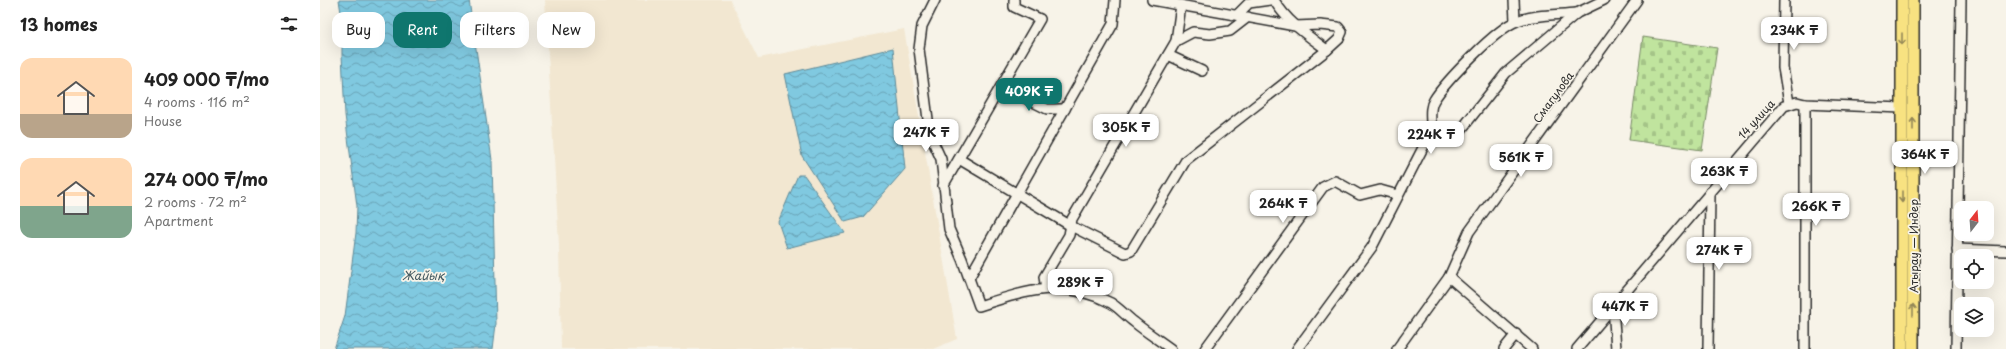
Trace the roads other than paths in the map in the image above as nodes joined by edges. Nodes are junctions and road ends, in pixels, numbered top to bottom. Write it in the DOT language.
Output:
graph roads {
  1 [pos="935,0"];
  2 [pos="1014,0"];
  3 [pos="1115,0"];
  4 [pos="1152,0"];
  5 [pos="1270,0"];
  6 [pos="1274,0"];
  7 [pos="1514,0"];
  8 [pos="1604,0"];
  9 [pos="1637,0"];
  10 [pos="1784,0"];
  11 [pos="1902,0"];
  12 [pos="1913,0"];
  13 [pos="1961,0"];
  14 [pos="1181,5"];
  15 [pos="1577,13"];
  16 [pos="1237,15"];
  17 [pos="1248,18"];
  18 [pos="1515,22"];
  19 [pos="1295,26"];
  20 [pos="1176,41"];
  21 [pos="1326,50"];
  22 [pos="1168,55"];
  23 [pos="1202,71"];
  24 [pos="1002,85"];
  25 [pos="1789,103"];
  26 [pos="1805,104"];
  27 [pos="1902,108"];
  28 [pos="1065,109"];
  29 [pos="1429,136"];
  30 [pos="959,159"];
  31 [pos="943,186"];
  32 [pos="1710,192"];
  33 [pos="1017,194"];
  34 [pos="1398,195"];
  35 [pos="1071,226"];
  36 [pos="1957,249"];
  37 [pos="1994,251"];
  38 [pos="2006,251"];
  39 [pos="1449,277"];
  40 [pos="969,278"];
  41 [pos="1046,289"];
  42 [pos="1957,289"];
  43 [pos="1613,306"];
  44 [pos="1516,334"];
  45 [pos="1171,349"];
  46 [pos="1205,349"];
  47 [pos="1297,349"];
  48 [pos="1397,349"];
  49 [pos="1504,349"];
  50 [pos="1532,349"];
  51 [pos="1577,349"];
  52 [pos="1616,349"];
  53 [pos="1708,349"];
  54 [pos="1805,349"];
  55 [pos="1902,349"];
  56 [pos="1913,349"];
  57 [pos="1956,349"];
  1 -- 31 [label="street"];
  2 -- 24 [label="street"];
  3 -- 28 [label="street"];
  4 -- 14 [label="street"];
  5 -- 16 [label="street"];
  6 -- 19 [label="street"];
  7 -- 18 [label="street"];
  8 -- 15 [label="street"];
  9 -- 39 [label="street, Смагулова"];
  10 -- 25 [label="street"];
  11 -- 27 [label="main road, Атырау — Индер, one-way"];
  56 -- 12 [label="main road, Атырау — Индер, one-way"];
  13 -- 36 [label="street"];
  14 -- 16 [label="street"];
  14 -- 20 [label="street"];
  15 -- 18 [label="street"];
  15 -- 29 [label="street"];
  16 -- 17 [label="street"];
  17 -- 19 [label="street"];
  17 -- 20 [label="street"];
  18 -- 29 [label="street"];
  19 -- 21 [label="street"];
  19 -- 21 [label="street"];
  20 -- 22 [label="street"];
  21 -- 35 [label="street"];
  22 -- 23 [label="street"];
  22 -- 35 [label="street"];
  24 -- 28 [label="street"];
  24 -- 30 [label="street"];
  25 -- 26 [label="street, 14 улица"];
  25 -- 32 [label="street, 14 улица"];
  26 -- 27 [label="street, 14 улица"];
  26 -- 54 [label="street"];
  27 -- 55 [label="main road, Атырау — Индер, one-way"];
  28 -- 33 [label="street"];
  29 -- 34 [label="street"];
  30 -- 31 [label="street"];
  30 -- 33 [label="street"];
  31 -- 40 [label="street"];
  32 -- 43 [label="street, 14 улица"];
  32 -- 53 [label="street"];
  33 -- 35 [label="street"];
  33 -- 40 [label="street"];
  34 -- 46 [label="street"];
  34 -- 47 [label="street"];
  35 -- 41 [label="street"];
  37 -- 38 [label="street"];
  39 -- 44 [label="street"];
  39 -- 48 [label="street, Смагулова"];
  40 -- 41 [label="street"];
  41 -- 45 [label="street"];
  42 -- 57 [label="street"];
  43 -- 51 [label="street, 14 улица"];
  43 -- 52 [label="street"];
  44 -- 49 [label="street"];
  44 -- 50 [label="street"];
}
